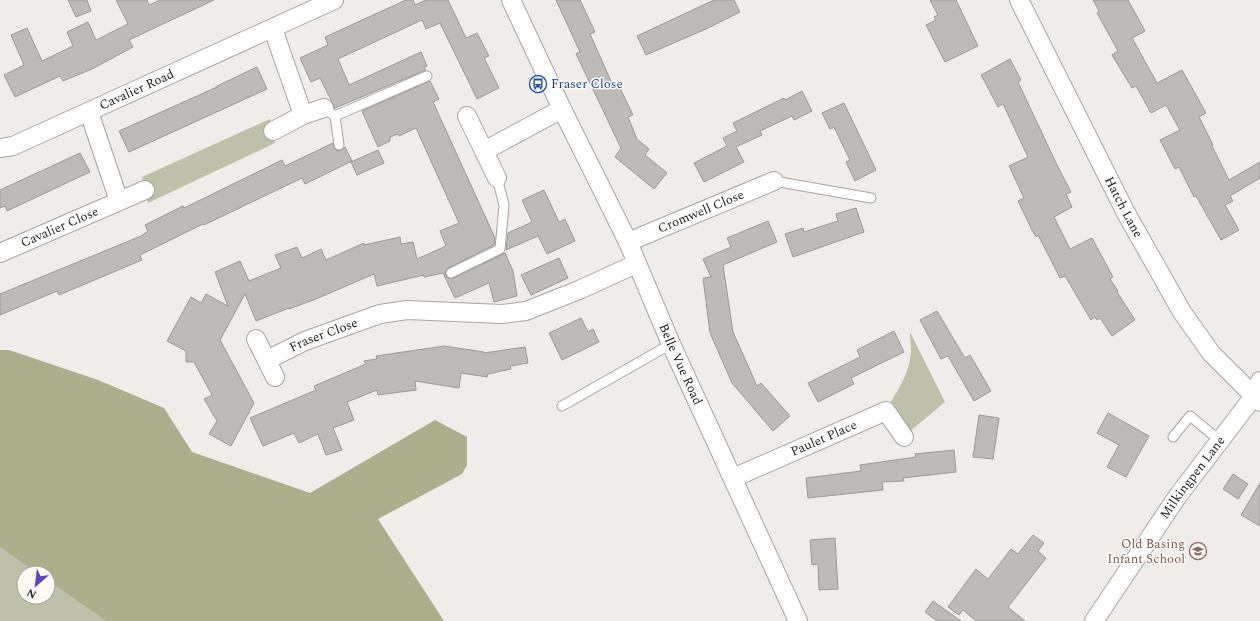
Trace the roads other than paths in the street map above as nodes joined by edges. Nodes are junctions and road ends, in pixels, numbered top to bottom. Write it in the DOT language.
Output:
graph roads {
  1 [pos="334,0"];
  2 [pos="511,0"];
  3 [pos="1019,0"];
  4 [pos="273,29"];
  5 [pos="427,76"];
  6 [pos="562,109"];
  7 [pos="89,112"];
  8 [pos="330,112"];
  9 [pos="303,115"];
  10 [pos="467,116"];
  11 [pos="273,130"];
  12 [pos="339,145"];
  13 [pos="0,148"];
  14 [pos="484,151"];
  15 [pos="497,178"];
  16 [pos="774,181"];
  17 [pos="145,190"];
  18 [pos="871,198"];
  19 [pos="119,201"];
  20 [pos="628,242"];
  21 [pos="0,253"];
  22 [pos="636,264"];
  23 [pos="451,273"];
  24 [pos="256,339"];
  25 [pos="671,344"];
  26 [pos="267,360"];
  27 [pos="276,377"];
  28 [pos="1258,394"];
  29 [pos="562,406"];
  30 [pos="904,437"];
  31 [pos="1173,437"];
  32 [pos="1219,440"];
  33 [pos="733,478"];
  34 [pos="798,621"];
  35 [pos="1094,621"];
  1 -- 4 [label="street, Cavalier Road"];
  2 -- 6 [label="street, Belle Vue Road"];
  3 -- 28 [label="street, Hatch Lane"];
  4 -- 7 [label="street, Cavalier Road"];
  4 -- 9 [label="street"];
  5 -- 8 [label="lane"];
  6 -- 14 [label="street"];
  6 -- 20 [label="street, Belle Vue Road"];
  7 -- 13 [label="street, Cavalier Road"];
  7 -- 19 [label="street"];
  8 -- 9 [label="street"];
  8 -- 12 [label="lane"];
  9 -- 11 [label="street"];
  10 -- 14 [label="street"];
  14 -- 15 [label="street"];
  15 -- 23 [label="lane"];
  16 -- 18 [label="lane"];
  16 -- 20 [label="street, Cromwell Close"];
  17 -- 19 [label="street, Cavalier Close"];
  19 -- 21 [label="street, Cavalier Close"];
  20 -- 22 [label="street, Belle Vue Road"];
  22 -- 25 [label="street, Belle Vue Road"];
  22 -- 26 [label="street, Fraser Close"];
  24 -- 26 [label="street"];
  25 -- 29 [label="lane"];
  25 -- 33 [label="street, Belle Vue Road"];
  26 -- 27 [label="street"];
  28 -- 32 [label="street, Milkingpen Lane"];
  30 -- 33 [label="street, Paulet Place"];
  31 -- 32 [label="lane"];
  32 -- 35 [label="street, Milkingpen Lane"];
  33 -- 34 [label="street, Belle Vue Road"];
}
